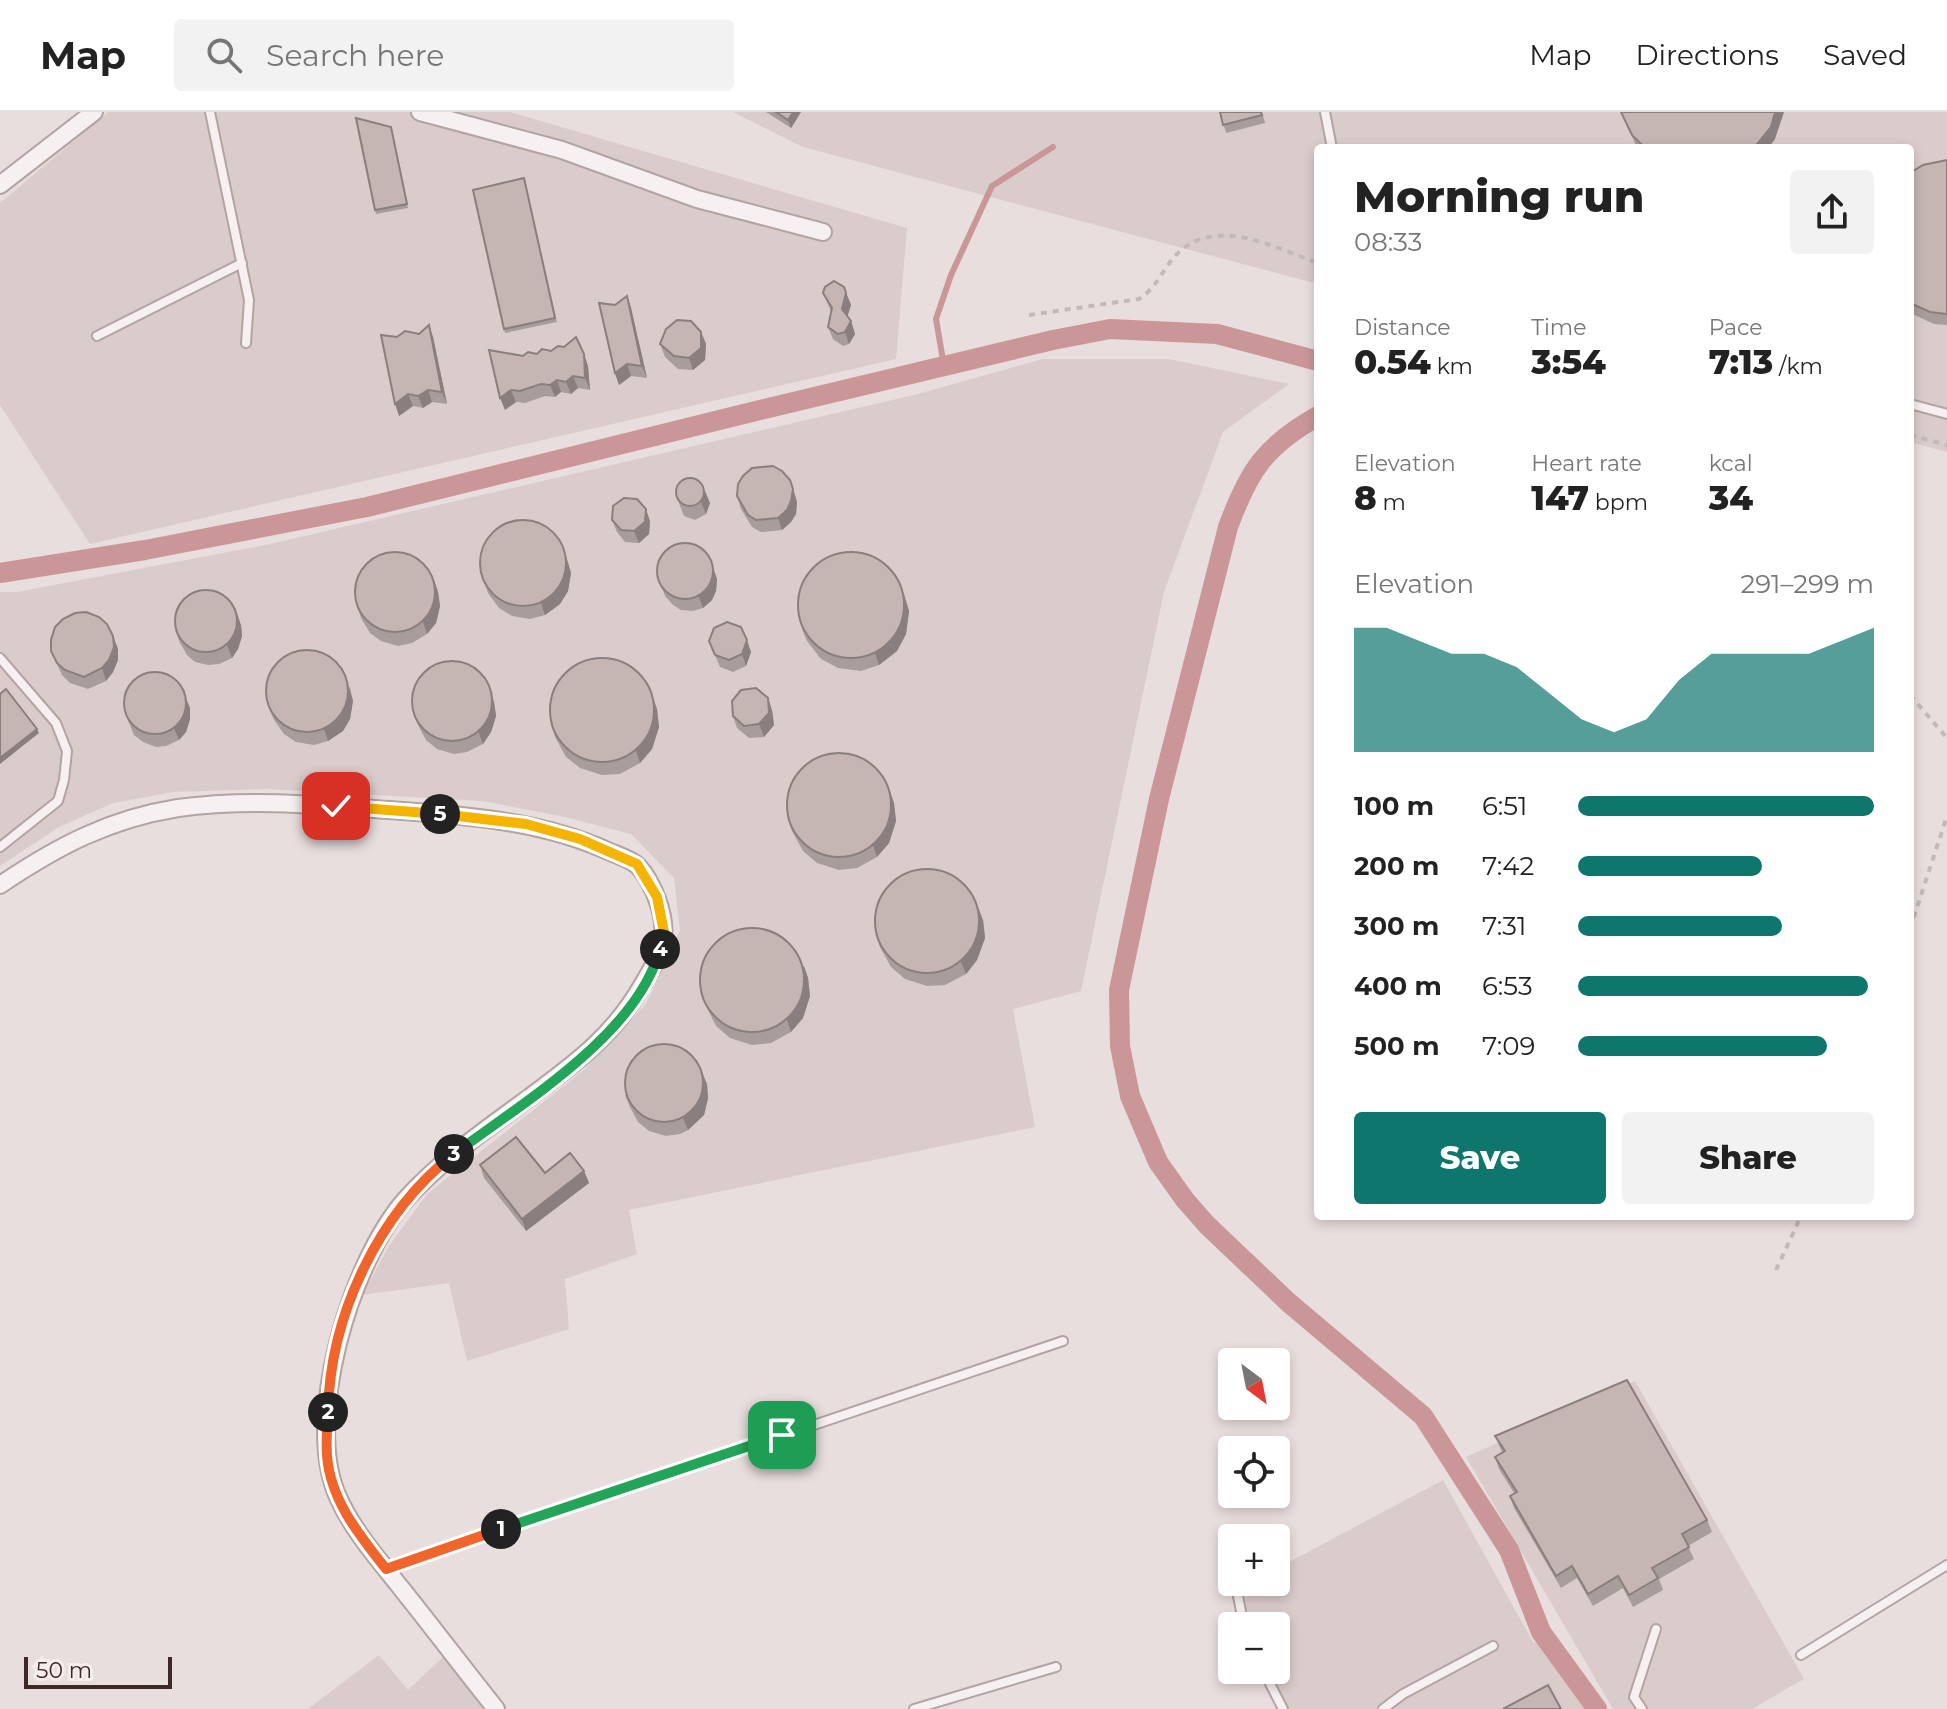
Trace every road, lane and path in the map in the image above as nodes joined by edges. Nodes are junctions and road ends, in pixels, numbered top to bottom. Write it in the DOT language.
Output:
graph roads {
  1 [pos="210,112"];
  2 [pos="420,112"];
  3 [pos="1325,112"];
  4 [pos="90,113"];
  5 [pos="1331,144"];
  6 [pos="0,185"];
  7 [pos="823,232"];
  8 [pos="1314,262"];
  9 [pos="242,263"];
  10 [pos="1029,315"];
  11 [pos="97,336"];
  12 [pos="246,343"];
  13 [pos="1914,405"];
  14 [pos="1947,414"];
  15 [pos="1914,436"];
  16 [pos="1947,445"];
  17 [pos="0,658"];
  18 [pos="1914,700"];
  19 [pos="1947,738"];
  20 [pos="1947,816"];
  21 [pos="0,847"];
  22 [pos="0,885"];
  23 [pos="1914,917"];
  24 [pos="1799,1220"];
  25 [pos="1776,1270"];
  26 [pos="1063,1341"];
  27 [pos="1947,1565"];
  28 [pos="386,1569"];
  29 [pos="1656,1629"];
  30 [pos="1493,1646"];
  31 [pos="1801,1655"];
  32 [pos="1056,1667"];
  33 [pos="1270,1684"];
  34 [pos="496,1709"];
  35 [pos="914,1709"];
  36 [pos="1283,1709"];
  37 [pos="1383,1709"];
  38 [pos="1642,1709"];
  1 -- 9 [label="lane"];
  2 -- 7 [label="street"];
  3 -- 5 [label="lane"];
  4 -- 6 [label="street"];
  8 -- 10 [label="path"];
  9 -- 11 [label="lane"];
  9 -- 12 [label="lane"];
  13 -- 14 [label="lane"];
  15 -- 16 [label="path"];
  17 -- 21 [label="lane"];
  18 -- 19 [label="path"];
  20 -- 23 [label="path"];
  22 -- 28 [label="street"];
  24 -- 25 [label="path"];
  26 -- 28 [label="lane"];
  27 -- 31 [label="lane"];
  28 -- 34 [label="street"];
  29 -- 38 [label="lane"];
  30 -- 37 [label="lane"];
  32 -- 35 [label="lane"];
  33 -- 36 [label="lane"];
}
